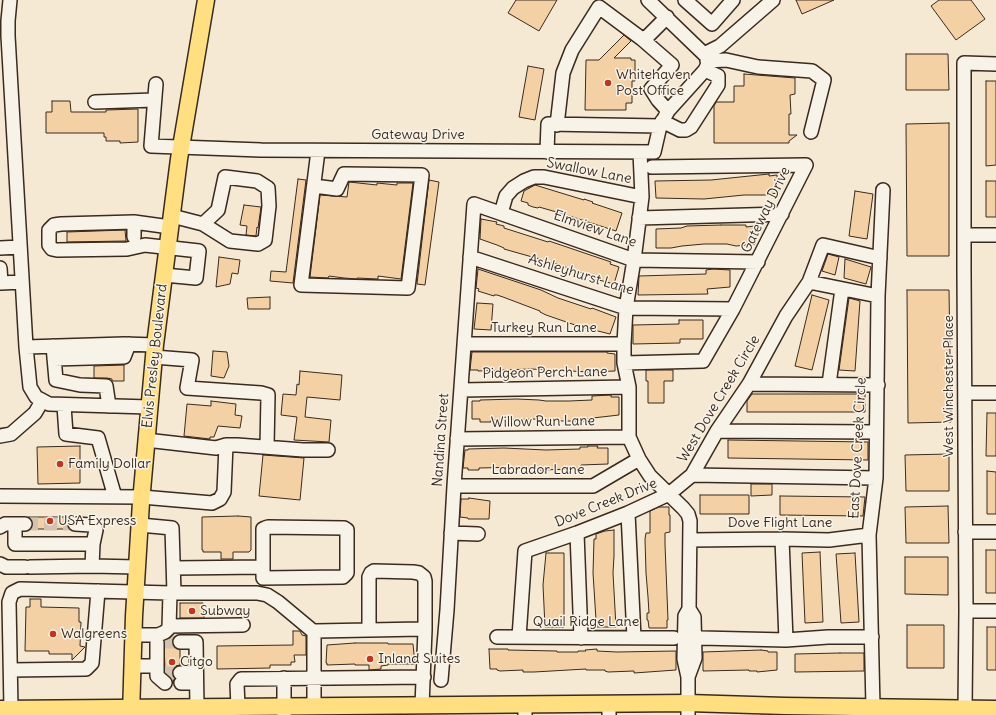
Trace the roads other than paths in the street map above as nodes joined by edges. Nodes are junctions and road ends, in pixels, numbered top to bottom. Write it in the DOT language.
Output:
graph roads {
  1 [pos="10,0"];
  2 [pos="206,0"];
  3 [pos="648,0"];
  4 [pos="684,0"];
  5 [pos="733,0"];
  6 [pos="773,0"];
  7 [pos="667,17"];
  8 [pos="642,39"];
  9 [pos="706,62"];
  10 [pos="996,64"];
  11 [pos="156,84"];
  12 [pos="154,100"];
  13 [pos="95,102"];
  14 [pos="663,119"];
  15 [pos="557,125"];
  16 [pos="811,132"];
  17 [pos="181,147"];
  18 [pos="318,151"];
  19 [pos="546,152"];
  20 [pos="640,152"];
  21 [pos="652,167"];
  22 [pos="314,186"];
  23 [pos="883,190"];
  24 [pos="642,197"];
  25 [pos="474,204"];
  26 [pos="501,213"];
  27 [pos="782,214"];
  28 [pos="639,218"];
  29 [pos="171,221"];
  30 [pos="134,222"];
  31 [pos="203,224"];
  32 [pos="965,235"];
  33 [pos="996,235"];
  34 [pos="134,237"];
  35 [pos="20,247"];
  36 [pos="0,248"];
  37 [pos="168,248"];
  38 [pos="470,257"];
  39 [pos="874,257"];
  40 [pos="634,260"];
  41 [pos="758,262"];
  42 [pos="0,268"];
  43 [pos="164,275"];
  44 [pos="22,282"];
  45 [pos="809,282"];
  46 [pos="842,289"];
  47 [pos="878,296"];
  48 [pos="626,308"];
  49 [pos="734,309"];
  50 [pos="128,344"];
  51 [pos="464,344"];
  52 [pos="624,344"];
  53 [pos="55,346"];
  54 [pos="26,347"];
  55 [pos="155,351"];
  56 [pos="54,359"];
  57 [pos="624,363"];
  58 [pos="749,384"];
  59 [pos="829,384"];
  60 [pos="878,385"];
  61 [pos="629,388"];
  62 [pos="461,390"];
  63 [pos="965,393"];
  64 [pos="996,393"];
  65 [pos="42,401"];
  66 [pos="64,406"];
  67 [pos="109,406"];
  68 [pos="149,407"];
  69 [pos="717,430"];
  70 [pos="876,432"];
  71 [pos="0,436"];
  72 [pos="629,437"];
  73 [pos="457,439"];
  74 [pos="146,440"];
  75 [pos="226,445"];
  76 [pos="267,447"];
  77 [pos="328,450"];
  78 [pos="639,460"];
  79 [pos="692,476"];
  80 [pos="876,478"];
  81 [pos="454,486"];
  82 [pos="669,494"];
  83 [pos="0,496"];
  84 [pos="115,497"];
  85 [pos="142,497"];
  86 [pos="628,513"];
  87 [pos="75,524"];
  88 [pos="140,525"];
  89 [pos="0,527"];
  90 [pos="966,532"];
  91 [pos="996,532"];
  92 [pos="451,533"];
  93 [pos="577,533"];
  94 [pos="478,534"];
  95 [pos="869,535"];
  96 [pos="782,539"];
  97 [pos="690,540"];
  98 [pos="93,544"];
  99 [pos="0,564"];
  100 [pos="92,566"];
  101 [pos="137,567"];
  102 [pos="174,568"];
  103 [pos="263,573"];
  104 [pos="98,591"];
  105 [pos="136,592"];
  106 [pos="172,593"];
  107 [pos="264,595"];
  108 [pos="966,611"];
  109 [pos="996,611"];
  110 [pos="170,626"];
  111 [pos="242,626"];
  112 [pos="368,630"];
  113 [pos="425,630"];
  114 [pos="314,632"];
  115 [pos="498,637"];
  116 [pos="519,637"];
  117 [pos="872,637"];
  118 [pos="581,638"];
  119 [pos="634,638"];
  120 [pos="688,638"];
  121 [pos="134,639"];
  122 [pos="786,640"];
  123 [pos="180,647"];
  124 [pos="132,666"];
  125 [pos="11,670"];
  126 [pos="424,677"];
  127 [pos="181,678"];
  128 [pos="196,678"];
  129 [pos="284,678"];
  130 [pos="314,678"];
  131 [pos="441,680"];
  132 [pos="422,706"];
  133 [pos="317,709"];
  134 [pos="688,709"];
  135 [pos="965,709"];
  136 [pos="996,709"];
  137 [pos="7,710"];
  138 [pos="203,710"];
  139 [pos="235,710"];
  140 [pos="403,710"];
  141 [pos="458,710"];
  142 [pos="486,710"];
  143 [pos="525,710"];
  144 [pos="609,710"];
  145 [pos="864,710"];
  146 [pos="264,711"];
  147 [pos="283,711"];
  148 [pos="350,711"];
  149 [pos="785,711"];
  150 [pos="826,711"];
  151 [pos="36,712"];
  152 [pos="131,712"];
  153 [pos="172,712"];
  154 [pos="918,712"];
  1 -- 35 [label="street"];
  2 -- 17 [label="main road, Elvis Presley Boulevard"];
  3 -- 7 [label="street"];
  4 -- 5 [label="street"];
  6 -- 9 [label="street"];
  7 -- 8 [label="street"];
  7 -- 9 [label="street"];
  8 -- 14 [label="street"];
  8 -- 15 [label="street"];
  9 -- 14 [label="street"];
  9 -- 14 [label="street"];
  9 -- 16 [label="street"];
  10 -- 32 [label="street, West Winchester Place"];
  11 -- 12 [label="street"];
  12 -- 13 [label="street"];
  12 -- 17 [label="street, Gateway Drive"];
  14 -- 15 [label="street"];
  14 -- 20 [label="street, Gateway Drive"];
  15 -- 19 [label="street"];
  17 -- 18 [label="street, Gateway Drive"];
  17 -- 29 [label="main road, Elvis Presley Boulevard"];
  18 -- 19 [label="street, Gateway Drive"];
  18 -- 22 [label="street"];
  19 -- 20 [label="street, Gateway Drive"];
  20 -- 24 [label="street, Dove Creek Drive"];
  21 -- 27 [label="street, Gateway Drive"];
  22 -- 22 [label="street"];
  23 -- 39 [label="street, East Dove Creek Circle"];
  24 -- 26 [label="street, Swallow Lane"];
  24 -- 28 [label="street, Dove Creek Drive"];
  25 -- 26 [label="street, Elmview Lane"];
  25 -- 38 [label="street, Nandina Street"];
  26 -- 40 [label="street, Elmview Lane"];
  27 -- 28 [label="street"];
  27 -- 41 [label="street, Gateway Drive"];
  28 -- 40 [label="street, Dove Creek Drive"];
  29 -- 30 [label="street"];
  29 -- 31 [label="street"];
  29 -- 37 [label="main road, Elvis Presley Boulevard"];
  30 -- 34 [label="street"];
  30 -- 37 [label="street"];
  31 -- 31 [label="street"];
  32 -- 33 [label="street"];
  32 -- 63 [label="street, West Winchester Place"];
  35 -- 36 [label="street"];
  35 -- 44 [label="street"];
  37 -- 43 [label="main road, Elvis Presley Boulevard"];
  37 -- 43 [label="street"];
  38 -- 48 [label="street, Ashleyhurst Lane"];
  38 -- 51 [label="street, Nandina Street"];
  39 -- 45 [label="street, West Dove Creek Circle"];
  39 -- 47 [label="street, East Dove Creek Circle"];
  40 -- 41 [label="street, Elmview Lane"];
  40 -- 48 [label="street, Dove Creek Drive"];
  41 -- 49 [label="street, Gateway Drive"];
  42 -- 44 [label="street"];
  43 -- 55 [label="main road, Elvis Presley Boulevard"];
  44 -- 54 [label="street"];
  45 -- 46 [label="street"];
  45 -- 58 [label="street, West Dove Creek Circle"];
  46 -- 47 [label="street"];
  46 -- 59 [label="street"];
  47 -- 60 [label="street, East Dove Creek Circle"];
  48 -- 49 [label="street, Ashleyhurst Lane"];
  48 -- 52 [label="street, Dove Creek Drive"];
  49 -- 57 [label="street, Gateway Drive"];
  50 -- 53 [label="street"];
  50 -- 55 [label="street"];
  50 -- 56 [label="street"];
  51 -- 52 [label="street, Turkey Run Lane"];
  51 -- 62 [label="street, Nandina Street"];
  52 -- 57 [label="street, Dove Creek Drive"];
  53 -- 54 [label="street"];
  53 -- 56 [label="street"];
  54 -- 65 [label="street"];
  55 -- 68 [label="main road, Elvis Presley Boulevard"];
  55 -- 76 [label="street"];
  56 -- 67 [label="street"];
  57 -- 61 [label="street, Dove Creek Drive"];
  58 -- 59 [label="street"];
  58 -- 69 [label="street, West Dove Creek Circle"];
  59 -- 60 [label="street"];
  60 -- 70 [label="street, East Dove Creek Circle"];
  61 -- 62 [label="street, Pidgeon Perch Lane"];
  61 -- 72 [label="street, Dove Creek Drive"];
  62 -- 73 [label="street, Nandina Street"];
  63 -- 64 [label="street"];
  63 -- 90 [label="street, West Winchester Place"];
  65 -- 66 [label="street"];
  65 -- 71 [label="street"];
  66 -- 67 [label="street"];
  66 -- 84 [label="street"];
  67 -- 68 [label="street"];
  68 -- 74 [label="main road, Elvis Presley Boulevard"];
  69 -- 70 [label="street"];
  69 -- 79 [label="street, West Dove Creek Circle"];
  70 -- 80 [label="street, East Dove Creek Circle"];
  72 -- 73 [label="street, Willow Run Lane"];
  72 -- 78 [label="street, Dove Creek Drive"];
  73 -- 81 [label="street, Nandina Street"];
  74 -- 75 [label="street"];
  74 -- 85 [label="main road, Elvis Presley Boulevard"];
  75 -- 76 [label="street"];
  75 -- 85 [label="street"];
  76 -- 77 [label="street"];
  78 -- 81 [label="street, Labrador Lane"];
  78 -- 82 [label="street, Dove Creek Drive"];
  79 -- 80 [label="street"];
  79 -- 82 [label="street, West Dove Creek Circle"];
  80 -- 95 [label="street, East Dove Creek Circle"];
  81 -- 92 [label="street, Nandina Street"];
  82 -- 86 [label="street, Dove Creek Drive"];
  82 -- 97 [label="street"];
  83 -- 84 [label="street"];
  84 -- 85 [label="street"];
  85 -- 88 [label="main road, Elvis Presley Boulevard"];
  86 -- 93 [label="street, Dove Creek Drive"];
  86 -- 119 [label="street"];
  87 -- 98 [label="street"];
  88 -- 101 [label="main road, Elvis Presley Boulevard"];
  88 -- 102 [label="street"];
  89 -- 98 [label="street"];
  90 -- 91 [label="street"];
  90 -- 108 [label="street, West Winchester Place"];
  92 -- 94 [label="street"];
  92 -- 131 [label="street, Nandina Street"];
  93 -- 116 [label="street, Dove Creek Drive"];
  93 -- 118 [label="street"];
  95 -- 96 [label="street, Dove Flight Lane"];
  95 -- 117 [label="street, East Dove Creek Circle"];
  96 -- 97 [label="street, Dove Flight Lane"];
  96 -- 122 [label="street"];
  97 -- 120 [label="street"];
  98 -- 100 [label="street"];
  99 -- 100 [label="street"];
  100 -- 101 [label="street"];
  101 -- 105 [label="main road, Elvis Presley Boulevard"];
  102 -- 103 [label="street"];
  102 -- 106 [label="street"];
  103 -- 103 [label="street"];
  103 -- 107 [label="street"];
  104 -- 105 [label="street"];
  104 -- 125 [label="street"];
  104 -- 125 [label="street"];
  105 -- 106 [label="street"];
  105 -- 121 [label="main road, Elvis Presley Boulevard"];
  106 -- 107 [label="street"];
  106 -- 110 [label="street"];
  107 -- 114 [label="street"];
  108 -- 109 [label="street"];
  108 -- 135 [label="street, West Winchester Place"];
  110 -- 111 [label="street"];
  110 -- 121 [label="street"];
  112 -- 113 [label="street"];
  112 -- 113 [label="street"];
  112 -- 114 [label="street"];
  113 -- 126 [label="street"];
  114 -- 130 [label="street"];
  115 -- 116 [label="street, Quail Ridge Lane"];
  116 -- 118 [label="street, Quail Ridge Lane"];
  117 -- 122 [label="street, Quail Ridge Lane"];
  117 -- 145 [label="street, East Dove Creek Circle"];
  118 -- 119 [label="street, Quail Ridge Lane"];
  119 -- 120 [label="street, Quail Ridge Lane"];
  120 -- 122 [label="street, Quail Ridge Lane"];
  120 -- 134 [label="street"];
  121 -- 124 [label="main road, Elvis Presley Boulevard"];
  121 -- 124 [label="street"];
  123 -- 128 [label="street"];
  124 -- 152 [label="main road, Elvis Presley Boulevard"];
  125 -- 137 [label="street"];
  126 -- 130 [label="street"];
  126 -- 132 [label="street"];
  127 -- 128 [label="street"];
  128 -- 138 [label="street"];
  129 -- 130 [label="street"];
  129 -- 139 [label="street"];
  129 -- 147 [label="street"];
  130 -- 133 [label="street"];
  132 -- 140 [label="main road"];
  132 -- 141 [label="main road"];
  133 -- 147 [label="main road"];
  133 -- 148 [label="main road"];
  134 -- 144 [label="main road"];
  134 -- 149 [label="main road"];
  135 -- 136 [label="main road"];
  135 -- 154 [label="main road"];
  137 -- 151 [label="main road"];
  138 -- 139 [label="main road"];
  138 -- 153 [label="main road"];
  139 -- 146 [label="main road"];
  140 -- 148 [label="main road"];
  141 -- 142 [label="main road"];
  142 -- 143 [label="main road"];
  143 -- 144 [label="main road"];
  145 -- 150 [label="main road"];
  145 -- 154 [label="main road"];
  146 -- 147 [label="main road"];
  149 -- 150 [label="main road"];
  151 -- 152 [label="main road"];
  152 -- 153 [label="main road"];
}
